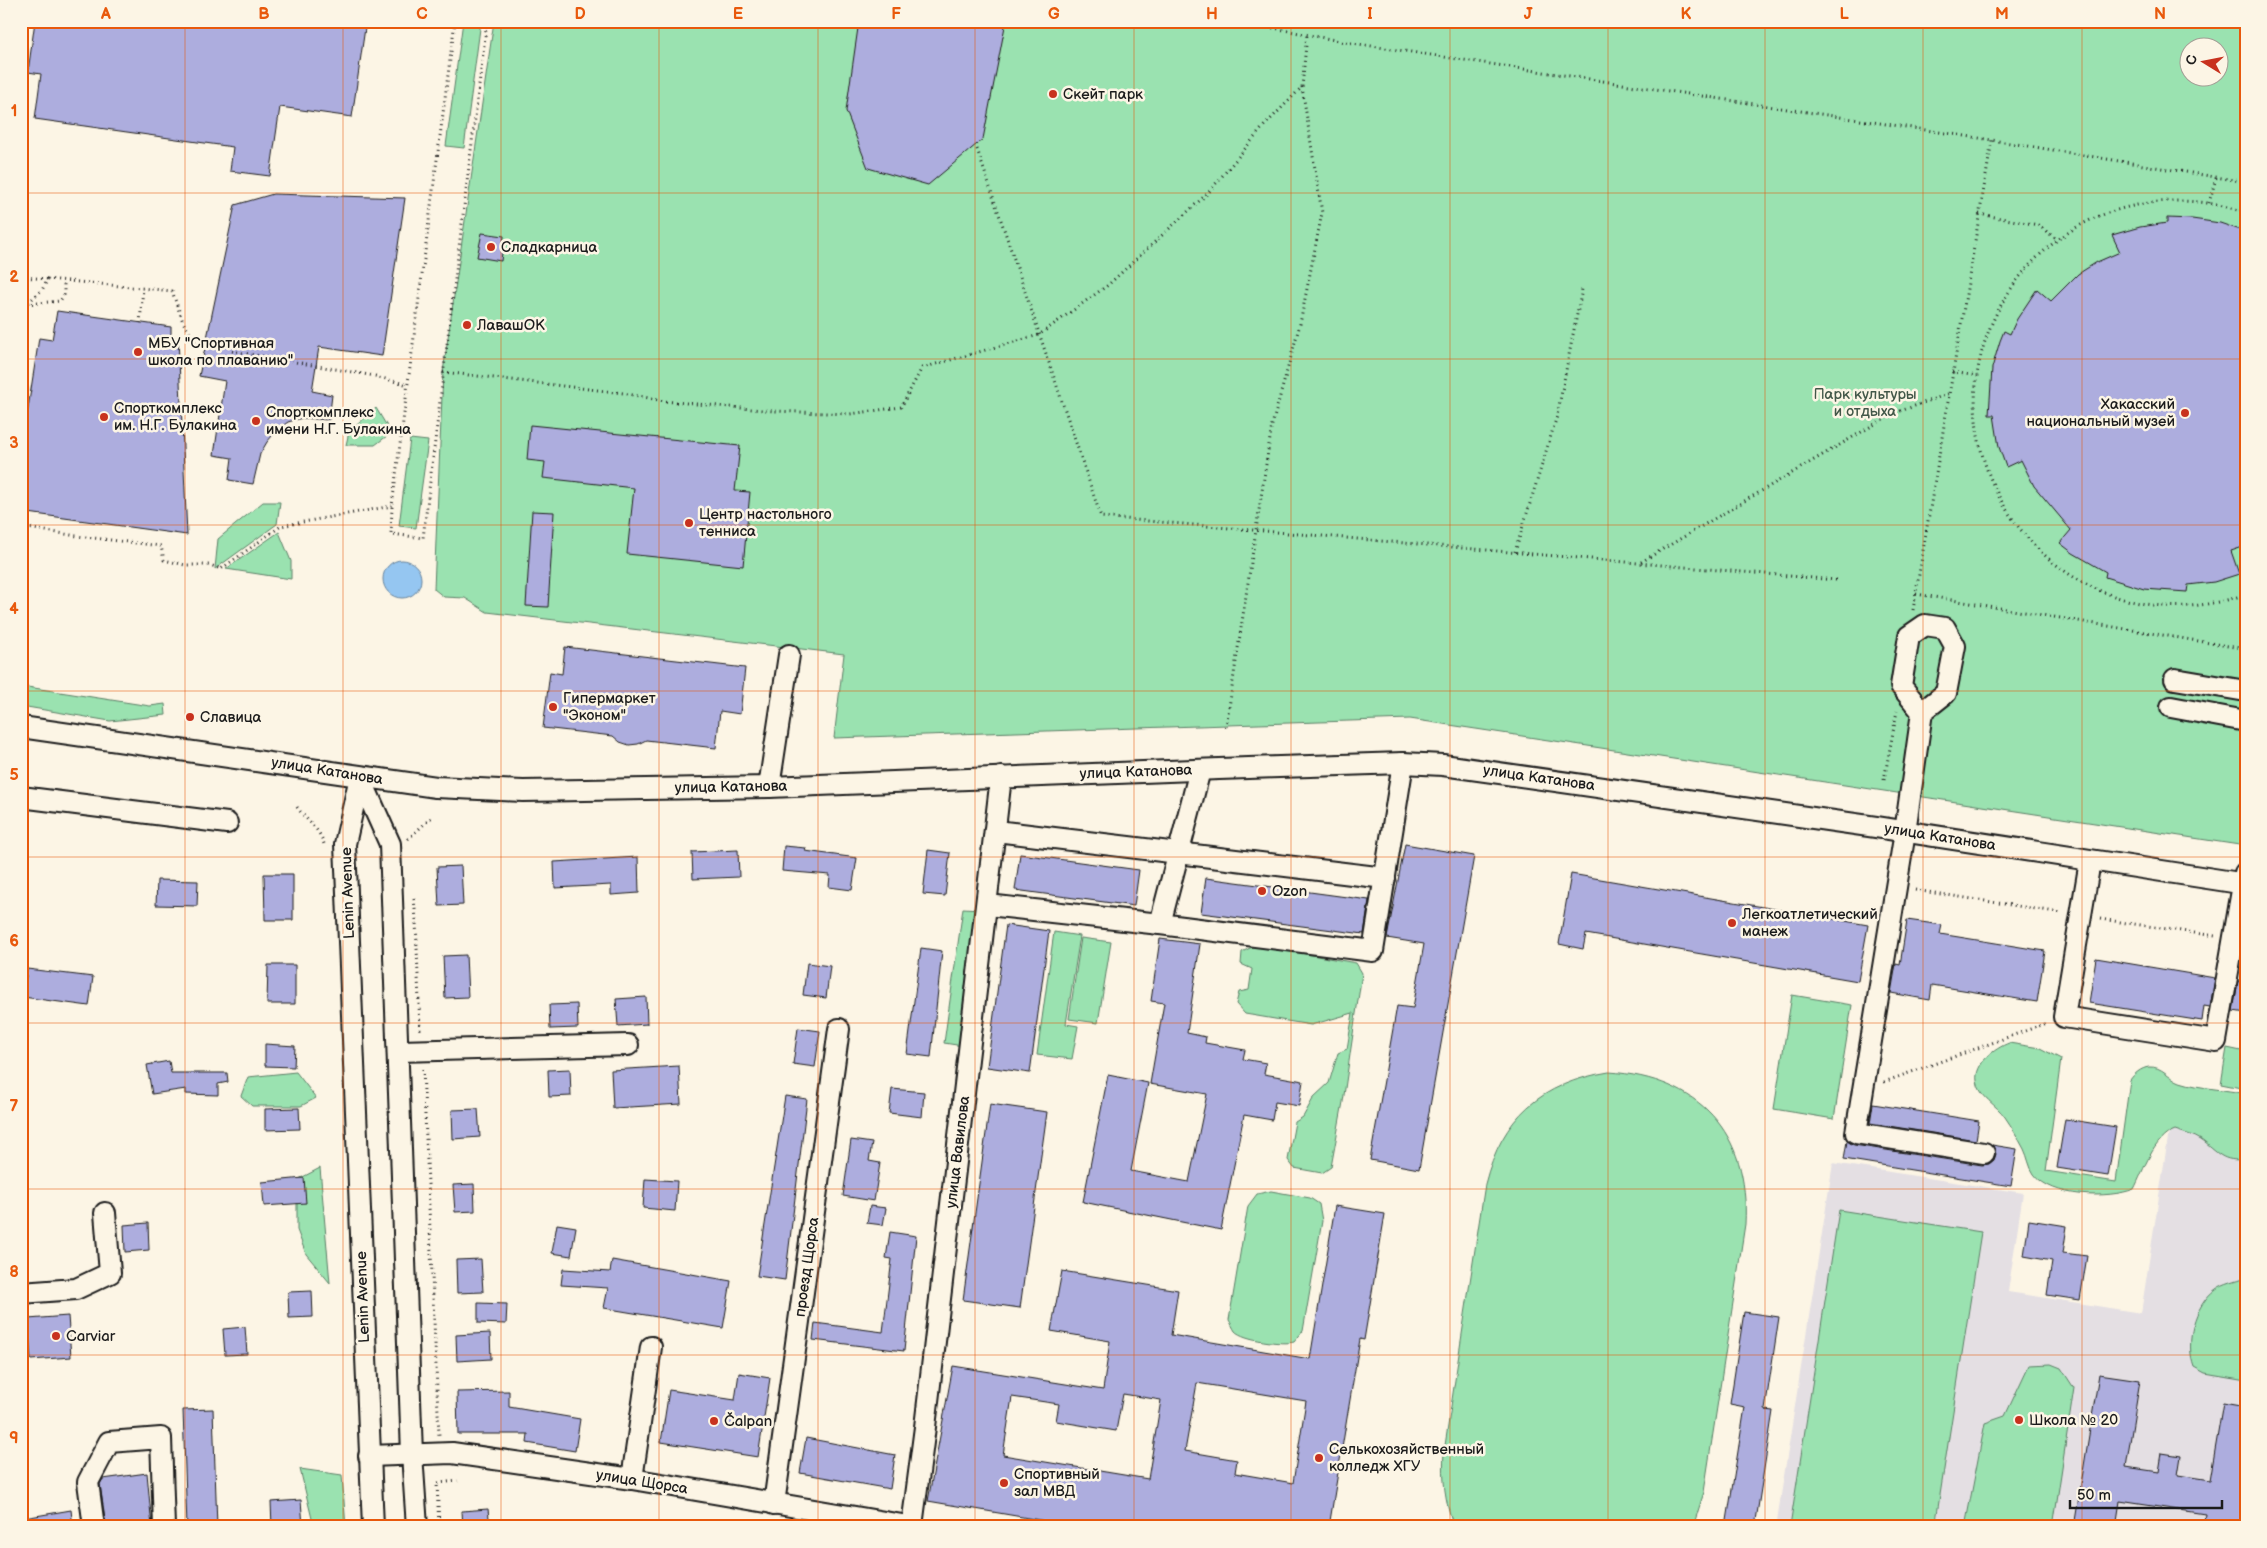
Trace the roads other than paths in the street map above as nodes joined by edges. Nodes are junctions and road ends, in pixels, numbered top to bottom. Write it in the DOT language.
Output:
graph roads {
  1 [pos="788,655"];
  2 [pos="2175,679"];
  3 [pos="2246,691"];
  4 [pos="2171,707"];
  5 [pos="1922,712"];
  6 [pos="2246,721"];
  7 [pos="21,727"];
  8 [pos="1403,763"];
  9 [pos="1200,770"];
  10 [pos="360,776"];
  11 [pos="1002,777"];
  12 [pos="769,787"];
  13 [pos="21,797"];
  14 [pos="227,823"];
  15 [pos="996,831"];
  16 [pos="1906,832"];
  17 [pos="1178,854"];
  18 [pos="2090,861"];
  19 [pos="1385,878"];
  20 [pos="2245,880"];
  21 [pos="988,905"];
  22 [pos="1160,924"];
  23 [pos="840,1029"];
  24 [pos="628,1045"];
  25 [pos="399,1051"];
  26 [pos="1984,1153"];
  27 [pos="105,1213"];
  28 [pos="21,1293"];
  29 [pos="651,1348"];
  30 [pos="412,1454"];
  31 [pos="369,1456"];
  32 [pos="632,1479"];
  33 [pos="774,1504"];
  34 [pos="94,1527"];
  35 [pos="164,1527"];
  36 [pos="373,1527"];
  37 [pos="417,1527"];
  38 [pos="913,1527"];
  1 -- 12 [label="street"];
  2 -- 3 [label="street"];
  4 -- 6 [label="street"];
  5 -- 5 [label="street"];
  5 -- 16 [label="street"];
  7 -- 10 [label="street, улица Катанова"];
  8 -- 9 [label="street, улица Катанова"];
  8 -- 16 [label="street, улица Катанова"];
  8 -- 19 [label="street"];
  9 -- 11 [label="street, улица Катанова"];
  9 -- 17 [label="street"];
  10 -- 12 [label="street, улица Катанова"];
  10 -- 25 [label="street"];
  10 -- 31 [label="street, Lenin Avenue"];
  11 -- 12 [label="street, улица Катанова"];
  11 -- 15 [label="street, улица Вавилова"];
  13 -- 14 [label="street"];
  15 -- 17 [label="street"];
  15 -- 21 [label="street, улица Вавилова"];
  16 -- 18 [label="street, улица Катанова"];
  16 -- 26 [label="street"];
  17 -- 19 [label="street"];
  17 -- 22 [label="street"];
  18 -- 20 [label="street, улица Катанова"];
  18 -- 20 [label="street"];
  19 -- 22 [label="street"];
  21 -- 22 [label="street"];
  21 -- 38 [label="street, улица Вавилова"];
  23 -- 33 [label="street, проезд Щорса"];
  24 -- 25 [label="street"];
  25 -- 30 [label="street"];
  27 -- 28 [label="street"];
  29 -- 32 [label="street"];
  30 -- 31 [label="street, улица Щорса"];
  30 -- 32 [label="street, улица Щорса"];
  30 -- 37 [label="street"];
  31 -- 36 [label="street, Lenin Avenue"];
  32 -- 33 [label="street, улица Щорса"];
  33 -- 38 [label="street, улица Щорса"];
  34 -- 35 [label="street"];
}
